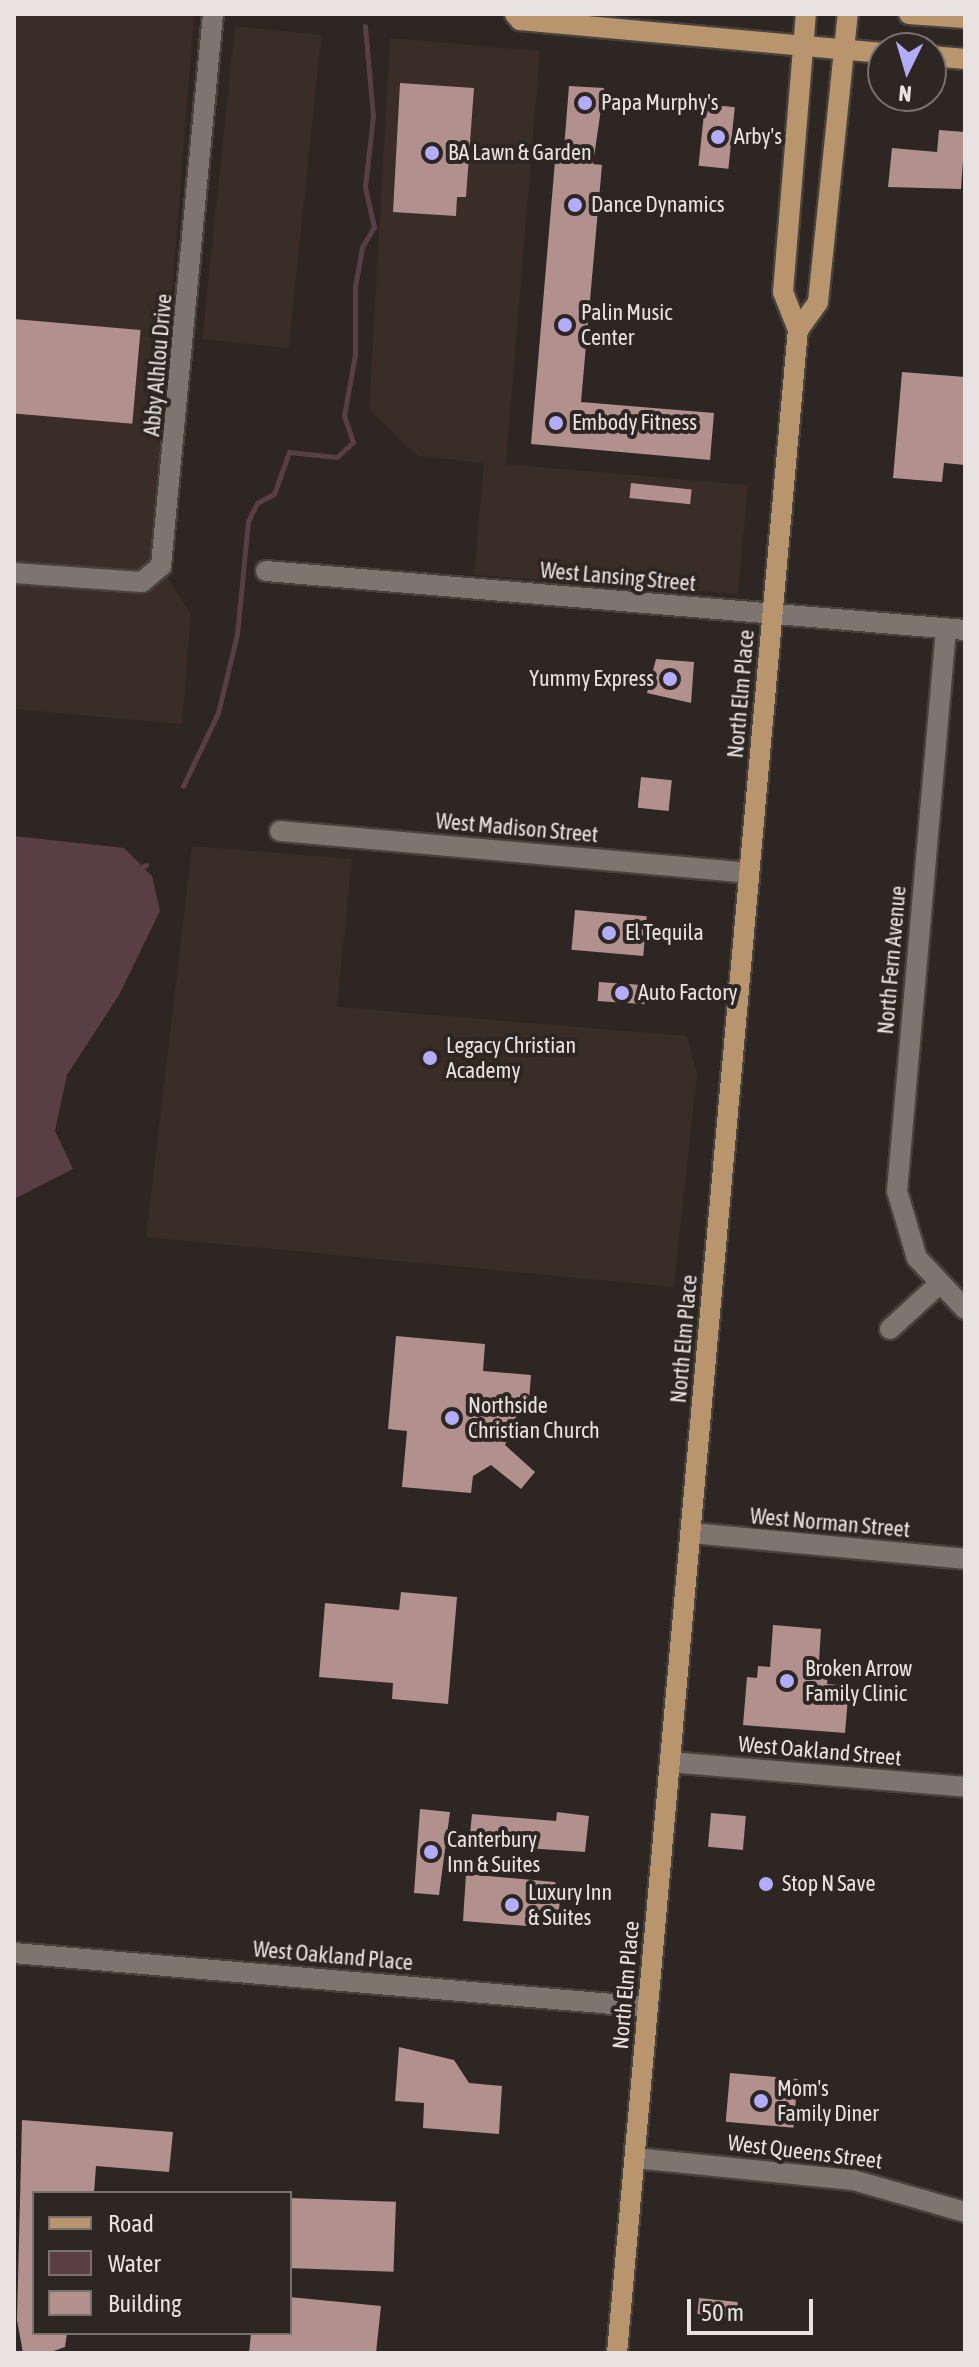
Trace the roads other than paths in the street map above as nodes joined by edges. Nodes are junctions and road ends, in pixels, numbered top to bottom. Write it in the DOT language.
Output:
graph roads {
  1 [pos="213,14"];
  2 [pos="515,14"];
  3 [pos="806,14"];
  4 [pos="848,14"];
  5 [pos="909,14"];
  6 [pos="965,18"];
  7 [pos="803,46"];
  8 [pos="845,50"];
  9 [pos="867,52"];
  10 [pos="798,330"];
  11 [pos="266,571"];
  12 [pos="14,573"];
  13 [pos="773,614"];
  14 [pos="955,629"];
  15 [pos="280,831"];
  16 [pos="749,873"];
  17 [pos="938,1285"];
  18 [pos="965,1309"];
  19 [pos="890,1329"];
  20 [pos="691,1533"];
  21 [pos="965,1559"];
  22 [pos="670,1762"];
  23 [pos="965,1787"];
  24 [pos="14,1953"];
  25 [pos="648,2007"];
  26 [pos="635,2158"];
  27 [pos="965,2212"];
  28 [pos="617,2353"];
  1 -- 12 [label="street, Abby Alhlou Drive"];
  2 -- 7 [label="main road"];
  3 -- 7 [label="main road, North Elm Place"];
  4 -- 8 [label="main road, North Elm Place"];
  5 -- 6 [label="main road"];
  7 -- 8 [label="main road"];
  7 -- 10 [label="main road, North Elm Place"];
  8 -- 9 [label="main road"];
  8 -- 10 [label="main road, North Elm Place"];
  10 -- 13 [label="main road, North Elm Place"];
  11 -- 13 [label="street, West Lansing Street"];
  13 -- 14 [label="street, West Lansing Street"];
  13 -- 16 [label="main road, North Elm Place"];
  14 -- 17 [label="street, North Fern Avenue"];
  15 -- 16 [label="street, West Madison Street"];
  16 -- 20 [label="main road, North Elm Place"];
  17 -- 18 [label="street, North Fern Avenue"];
  17 -- 19 [label="street"];
  20 -- 21 [label="street, West Norman Street"];
  20 -- 22 [label="main road, North Elm Place"];
  22 -- 23 [label="street, West Oakland Street"];
  22 -- 25 [label="main road, North Elm Place"];
  24 -- 25 [label="street, West Oakland Place"];
  25 -- 26 [label="main road, North Elm Place"];
  26 -- 27 [label="street, West Queens Street"];
  26 -- 28 [label="main road, North Elm Place"];
}
